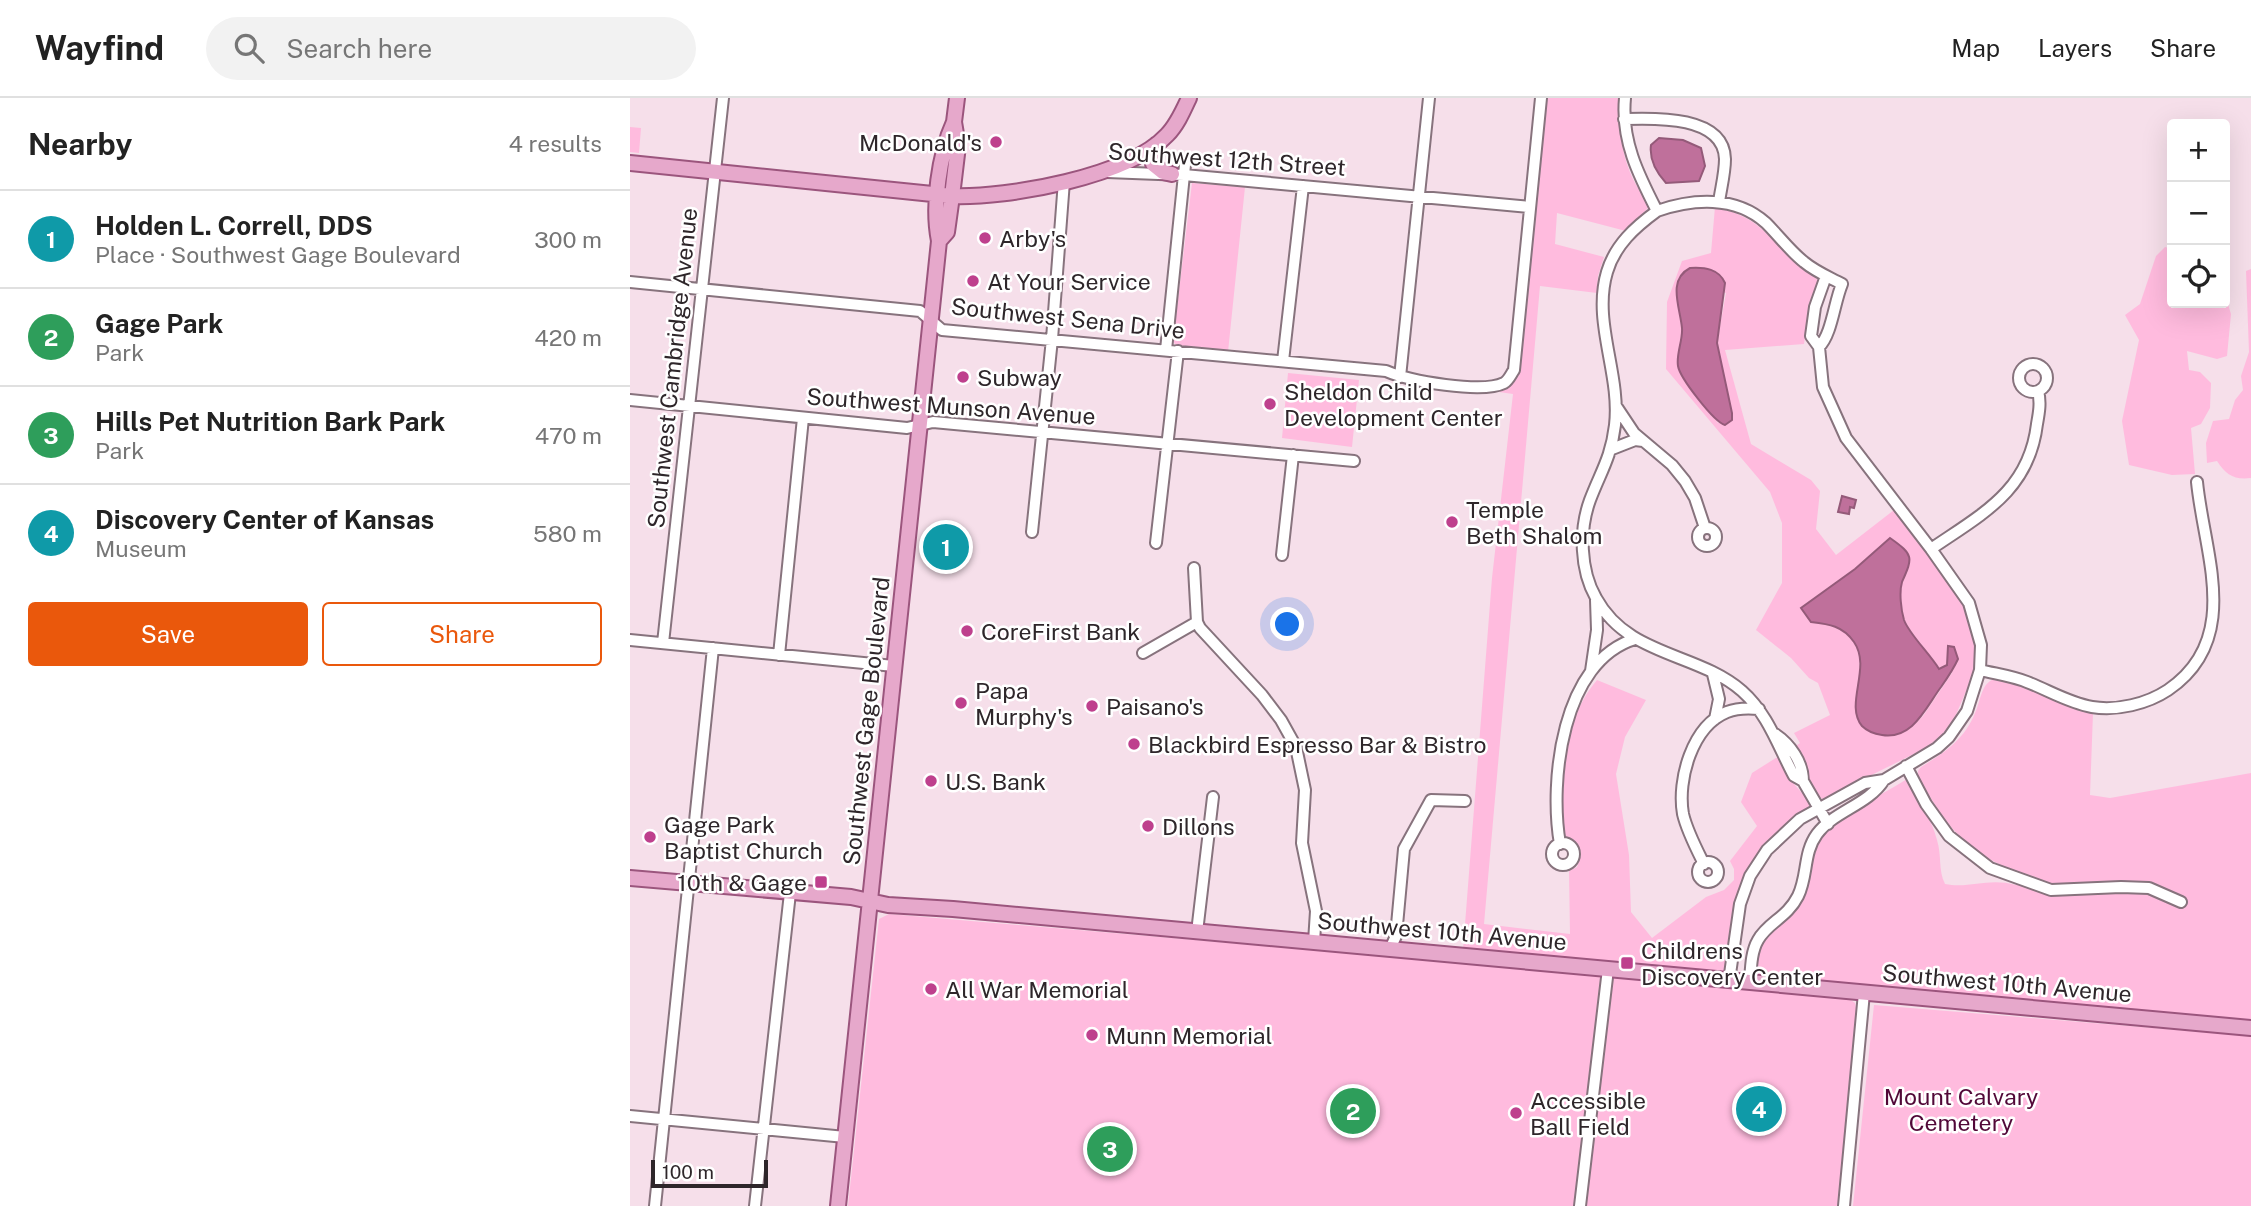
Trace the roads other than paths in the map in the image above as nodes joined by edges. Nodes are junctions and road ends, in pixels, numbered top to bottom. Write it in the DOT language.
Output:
graph roads {
  1 [pos="723,98"];
  2 [pos="957,98"];
  3 [pos="1189,98"];
  4 [pos="1429,98"];
  5 [pos="1541,98"];
  6 [pos="1625,98"];
  7 [pos="1624,119"];
  8 [pos="1157,145"];
  9 [pos="630,163"];
  10 [pos="1181,171"];
  11 [pos="716,172"];
  12 [pos="1099,172"];
  13 [pos="1064,181"];
  14 [pos="1303,186"];
  15 [pos="945,195"];
  16 [pos="1418,197"];
  17 [pos="1719,202"];
  18 [pos="1530,207"];
  19 [pos="1657,211"];
  20 [pos="1826,276"];
  21 [pos="630,282"];
  22 [pos="701,289"];
  23 [pos="931,321"];
  24 [pos="1052,339"];
  25 [pos="1819,347"];
  26 [pos="1166,350"];
  27 [pos="1178,351"];
  28 [pos="1283,361"];
  29 [pos="1400,377"];
  30 [pos="2038,391"];
  31 [pos="630,400"];
  32 [pos="1615,404"];
  33 [pos="688,406"];
  34 [pos="803,418"];
  35 [pos="919,425"];
  36 [pos="1042,432"];
  37 [pos="1643,441"];
  38 [pos="1168,443"];
  39 [pos="1612,449"];
  40 [pos="1293,455"];
  41 [pos="1354,461"];
  42 [pos="2197,482"];
  43 [pos="1705,528"];
  44 [pos="1032,532"];
  45 [pos="1156,543"];
  46 [pos="1931,549"];
  47 [pos="1282,555"];
  48 [pos="1194,568"];
  49 [pos="1596,599"];
  50 [pos="1197,622"];
  51 [pos="1635,639"];
  52 [pos="630,640"];
  53 [pos="663,643"];
  54 [pos="713,648"];
  55 [pos="1143,653"];
  56 [pos="779,655"];
  57 [pos="894,666"];
  58 [pos="1980,670"];
  59 [pos="1590,674"];
  60 [pos="1713,674"];
  61 [pos="1759,709"];
  62 [pos="1715,719"];
  63 [pos="1906,766"];
  64 [pos="1884,780"];
  65 [pos="1213,797"];
  66 [pos="1465,801"];
  67 [pos="1819,808"];
  68 [pos="1828,824"];
  69 [pos="1560,844"];
  70 [pos="1704,864"];
  71 [pos="630,878"];
  72 [pos="689,884"];
  73 [pos="790,893"];
  74 [pos="869,902"];
  75 [pos="2181,902"];
  76 [pos="1197,932"];
  77 [pos="1314,942"];
  78 [pos="1390,949"];
  79 [pos="1608,969"];
  80 [pos="1729,981"];
  81 [pos="1750,982"];
  82 [pos="1864,993"];
  83 [pos="2251,1028"];
  84 [pos="630,1116"];
  85 [pos="664,1120"];
  86 [pos="763,1129"];
  87 [pos="845,1137"];
  88 [pos="655,1206"];
  89 [pos="755,1206"];
  90 [pos="838,1206"];
  91 [pos="1580,1206"];
  92 [pos="1844,1206"];
  1 -- 11 [label="street, Southwest Cambridge Avenue"];
  2 -- 15 [label="main road, Southwest Gage Boulevard"];
  3 -- 8 [label="main road"];
  4 -- 16 [label="street"];
  5 -- 18 [label="street"];
  6 -- 7 [label="street"];
  7 -- 17 [label="street"];
  7 -- 19 [label="street"];
  8 -- 10 [label="main road"];
  8 -- 12 [label="main road"];
  9 -- 11 [label="main road, Southwest 12th Street"];
  10 -- 12 [label="street, Southwest 12th Street"];
  10 -- 14 [label="street, Southwest 12th Street"];
  10 -- 26 [label="street"];
  11 -- 15 [label="main road, Southwest 12th Street"];
  11 -- 22 [label="street, Southwest Cambridge Avenue"];
  12 -- 13 [label="main road, Southwest 12th Street"];
  13 -- 15 [label="main road, Southwest 12th Street"];
  13 -- 24 [label="street"];
  14 -- 16 [label="street, Southwest 12th Street"];
  14 -- 28 [label="street"];
  15 -- 23 [label="main road, Southwest Gage Boulevard"];
  16 -- 18 [label="street, Southwest 12th Street"];
  16 -- 29 [label="street"];
  17 -- 19 [label="street"];
  17 -- 20 [label="street"];
  18 -- 29 [label="street, Southwest Sena Drive"];
  19 -- 32 [label="street"];
  20 -- 25 [label="street"];
  20 -- 25 [label="street"];
  21 -- 22 [label="street, Southwest Sena Drive"];
  22 -- 23 [label="street, Southwest Sena Drive"];
  22 -- 33 [label="street, Southwest Cambridge Avenue"];
  23 -- 24 [label="street, Southwest Sena Drive"];
  23 -- 35 [label="main road, Southwest Gage Boulevard"];
  24 -- 26 [label="street, Southwest Sena Drive"];
  24 -- 36 [label="street"];
  25 -- 46 [label="street"];
  26 -- 27 [label="street, Southwest Sena Drive"];
  27 -- 28 [label="street, Southwest Sena Drive"];
  27 -- 38 [label="street"];
  28 -- 29 [label="street, Southwest Sena Drive"];
  30 -- 46 [label="street"];
  31 -- 33 [label="street, Southwest Munson Avenue"];
  32 -- 37 [label="street"];
  32 -- 39 [label="street"];
  33 -- 34 [label="street, Southwest Munson Avenue"];
  33 -- 53 [label="street, Southwest Cambridge Avenue"];
  34 -- 35 [label="street, Southwest Munson Avenue"];
  34 -- 56 [label="street"];
  35 -- 36 [label="street, Southwest Munson Avenue"];
  35 -- 57 [label="main road, Southwest Gage Boulevard"];
  36 -- 38 [label="street, Southwest Munson Avenue"];
  36 -- 44 [label="street"];
  37 -- 39 [label="street"];
  37 -- 43 [label="street"];
  38 -- 40 [label="street, Southwest Munson Avenue"];
  38 -- 45 [label="street"];
  39 -- 49 [label="street"];
  40 -- 41 [label="street, Southwest Munson Avenue"];
  40 -- 47 [label="street"];
  42 -- 58 [label="street"];
  46 -- 58 [label="street"];
  48 -- 50 [label="street"];
  49 -- 51 [label="street"];
  49 -- 59 [label="street"];
  50 -- 55 [label="street"];
  50 -- 77 [label="street"];
  51 -- 59 [label="street"];
  51 -- 60 [label="street"];
  52 -- 53 [label="street"];
  53 -- 54 [label="street"];
  54 -- 56 [label="street"];
  54 -- 72 [label="street"];
  56 -- 57 [label="street"];
  57 -- 74 [label="main road, Southwest Gage Boulevard"];
  58 -- 63 [label="street"];
  59 -- 69 [label="street"];
  60 -- 61 [label="street"];
  60 -- 62 [label="street"];
  61 -- 62 [label="street"];
  61 -- 67 [label="street"];
  62 -- 70 [label="street"];
  63 -- 64 [label="street"];
  63 -- 75 [label="street"];
  64 -- 67 [label="street"];
  64 -- 68 [label="street"];
  65 -- 76 [label="street"];
  66 -- 78 [label="street"];
  67 -- 68 [label="street"];
  67 -- 80 [label="street"];
  68 -- 81 [label="street"];
  71 -- 72 [label="main road, Southwest 10th Avenue"];
  72 -- 73 [label="main road, Southwest 10th Avenue"];
  72 -- 85 [label="street"];
  73 -- 74 [label="main road, Southwest 10th Avenue"];
  73 -- 86 [label="street"];
  74 -- 76 [label="main road, Southwest 10th Avenue"];
  74 -- 87 [label="main road, Southwest Gage Boulevard"];
  76 -- 77 [label="main road, Southwest 10th Avenue"];
  77 -- 78 [label="main road, Southwest 10th Avenue"];
  78 -- 79 [label="main road, Southwest 10th Avenue"];
  79 -- 80 [label="main road, Southwest 10th Avenue"];
  79 -- 91 [label="street"];
  80 -- 81 [label="main road, Southwest 10th Avenue"];
  81 -- 82 [label="main road, Southwest 10th Avenue"];
  82 -- 83 [label="main road, Southwest 10th Avenue"];
  82 -- 92 [label="street"];
  84 -- 85 [label="street"];
  85 -- 86 [label="street"];
  85 -- 88 [label="street"];
  86 -- 87 [label="street"];
  86 -- 89 [label="street"];
  87 -- 90 [label="main road, Southwest Gage Boulevard"];
}
